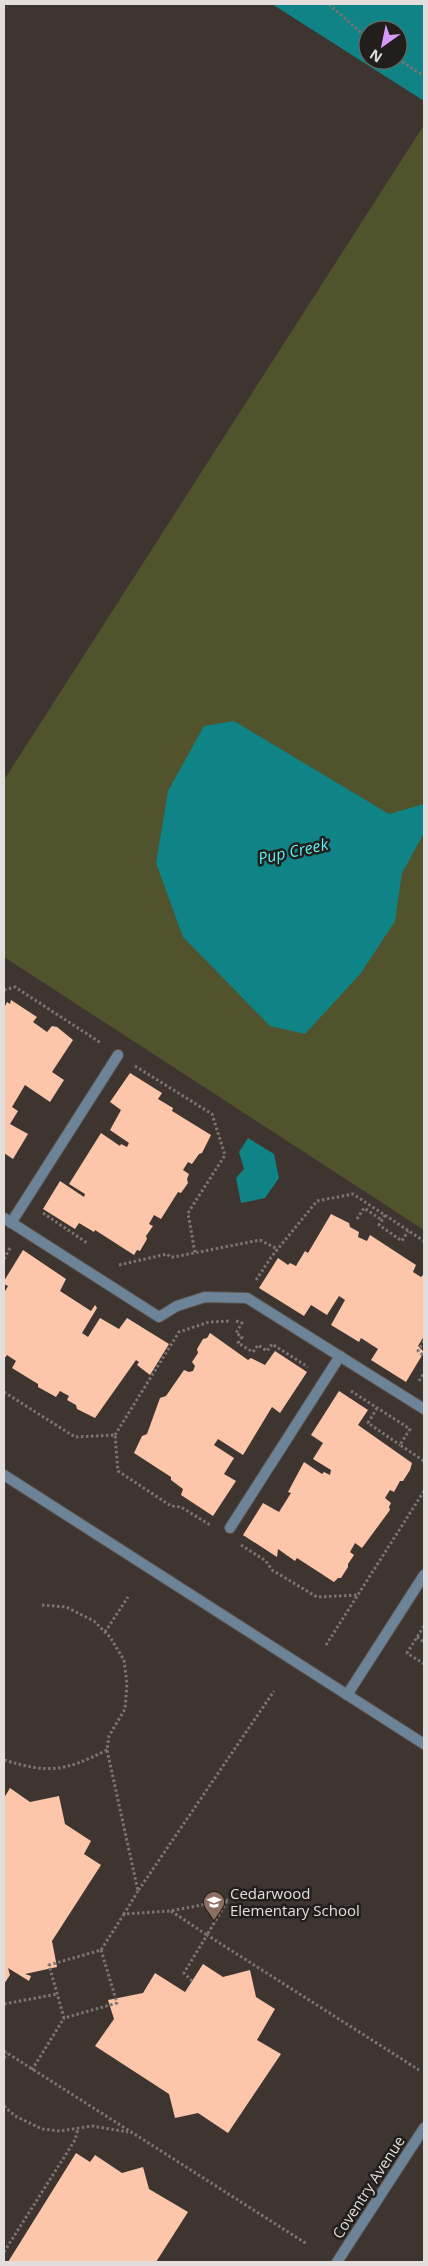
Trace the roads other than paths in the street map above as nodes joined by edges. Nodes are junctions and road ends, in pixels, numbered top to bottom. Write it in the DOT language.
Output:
graph roads {
  1 [pos="118,1054"];
  2 [pos="8,1220"];
  3 [pos="340,1356"];
  4 [pos="424,1409"];
  5 [pos="4,1475"];
  6 [pos="230,1528"];
  7 [pos="424,1575"];
  8 [pos="347,1695"];
  9 [pos="424,1744"];
  10 [pos="424,2128"];
  11 [pos="337,2262"];
  1 -- 2 [label="street"];
  2 -- 3 [label="street"];
  3 -- 4 [label="street"];
  3 -- 6 [label="street"];
  5 -- 8 [label="street"];
  7 -- 8 [label="street"];
  8 -- 9 [label="street"];
  10 -- 11 [label="street, Coventry Avenue"];
}
